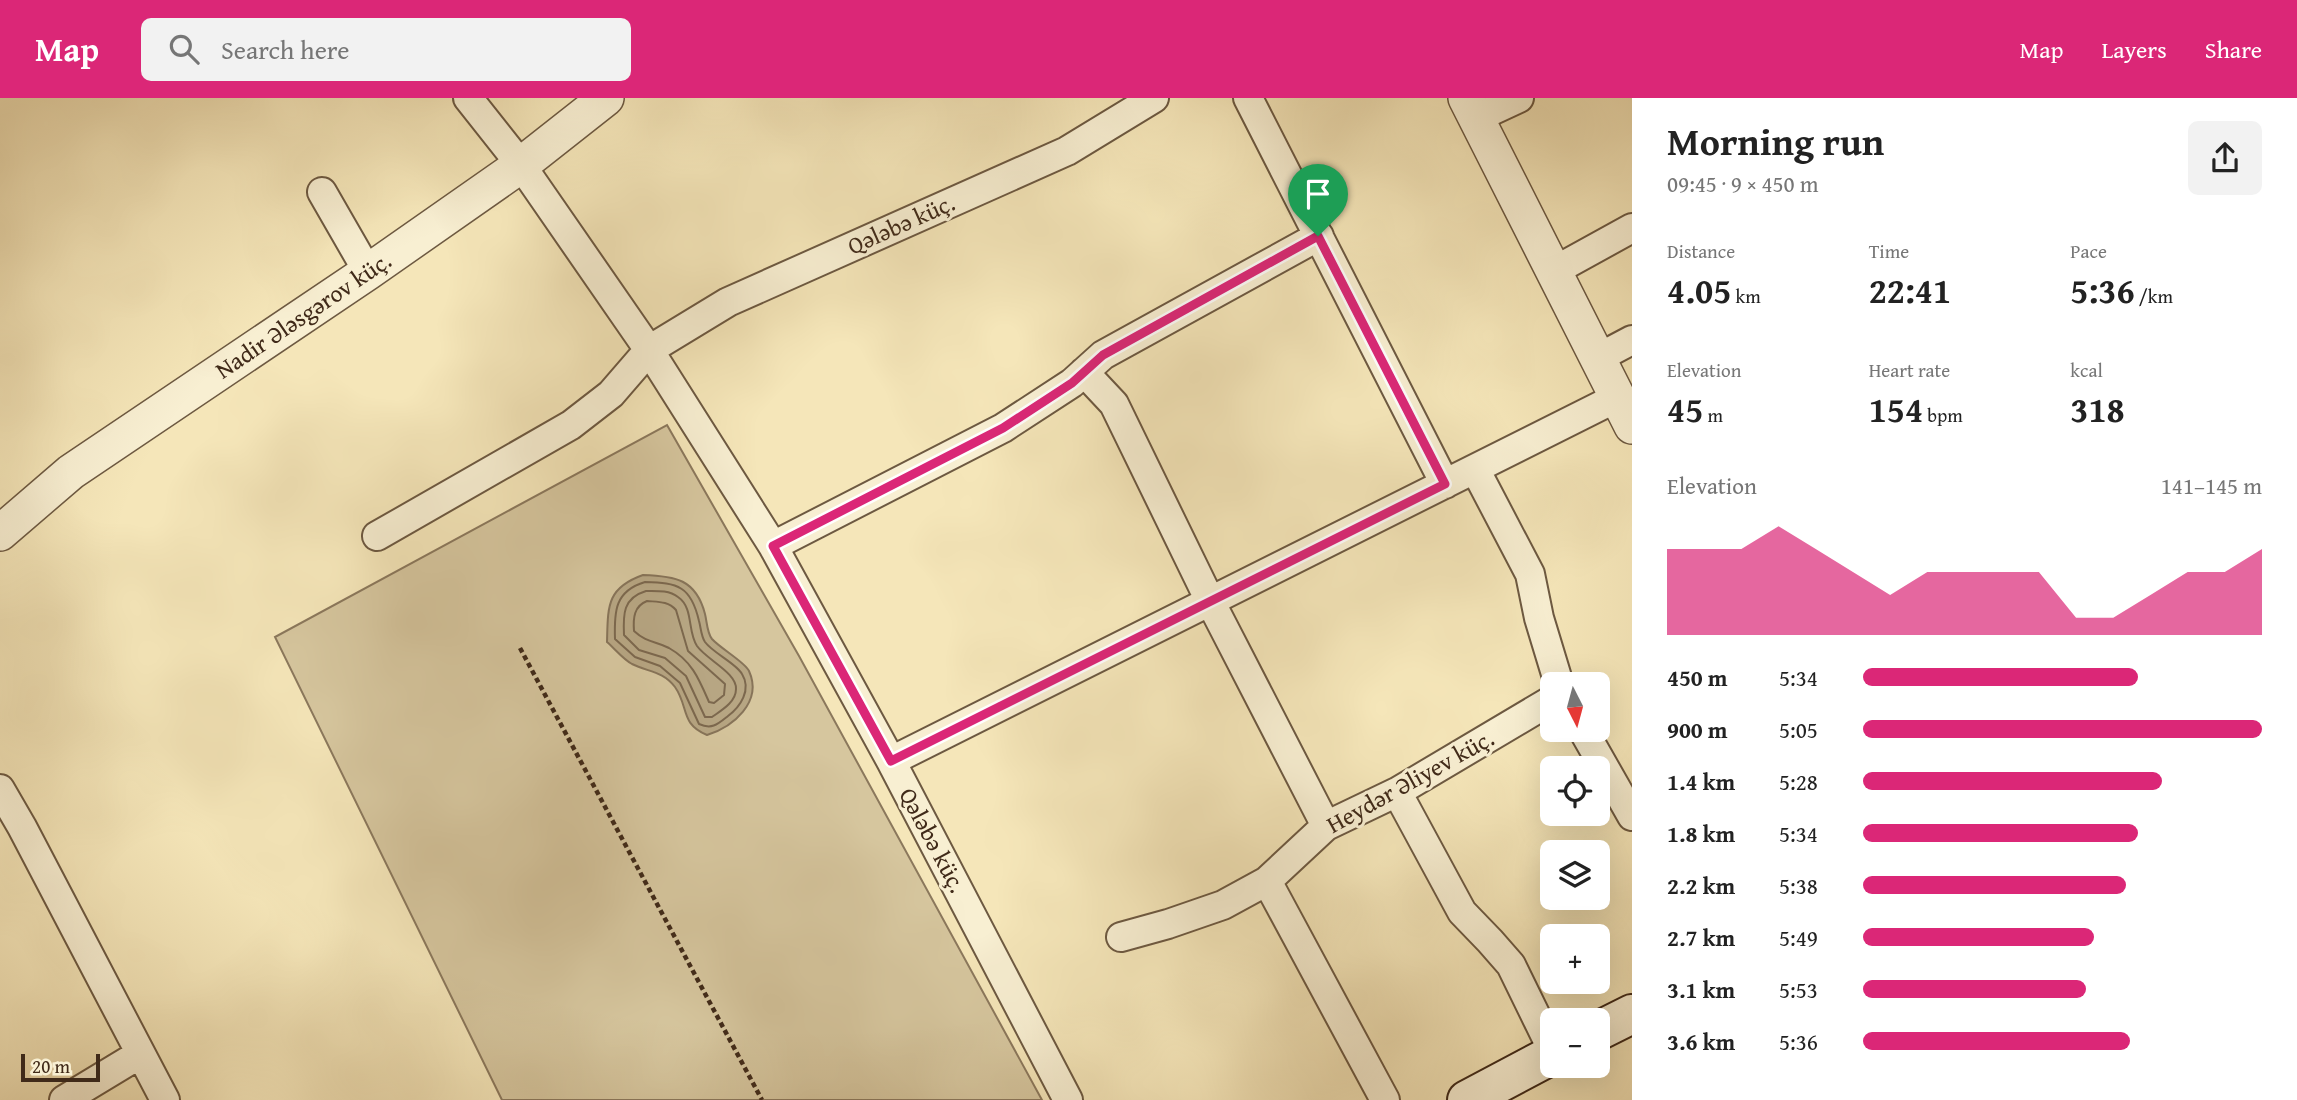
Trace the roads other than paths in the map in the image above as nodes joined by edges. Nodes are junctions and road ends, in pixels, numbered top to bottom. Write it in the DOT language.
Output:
graph roads {
  1 [pos="468,98"];
  2 [pos="606,98"];
  3 [pos="1154,98"];
  4 [pos="1248,98"];
  5 [pos="1519,98"];
  6 [pos="1471,108"];
  7 [pos="521,165"];
  8 [pos="322,192"];
  9 [pos="1632,228"];
  10 [pos="1318,236"];
  11 [pos="1554,271"];
  12 [pos="368,272"];
  13 [pos="1632,340"];
  14 [pos="649,351"];
  15 [pos="1598,358"];
  16 [pos="1084,372"];
  17 [pos="1625,412"];
  18 [pos="1475,469"];
  19 [pos="1445,484"];
  20 [pos="0,533"];
  21 [pos="377,536"];
  22 [pos="773,546"];
  23 [pos="1210,601"];
  24 [pos="1555,672"];
  25 [pos="1540,706"];
  26 [pos="1590,742"];
  27 [pos="891,761"];
  28 [pos="0,789"];
  29 [pos="1397,792"];
  30 [pos="1632,816"];
  31 [pos="1326,826"];
  32 [pos="1267,881"];
  33 [pos="1121,937"];
  34 [pos="1632,1014"];
  35 [pos="1540,1024"];
  36 [pos="1610,1025"];
  37 [pos="140,1054"];
  38 [pos="1540,1061"];
  39 [pos="64,1100"];
  40 [pos="165,1100"];
  41 [pos="1068,1100"];
  42 [pos="1385,1100"];
  43 [pos="1467,1100"];
  1 -- 7 [label="street, Qələbə küç."];
  2 -- 7 [label="street, Nadir Ələsgərov küç."];
  3 -- 14 [label="street, Qələbə küç."];
  4 -- 10 [label="street"];
  5 -- 6 [label="street"];
  6 -- 11 [label="street"];
  7 -- 12 [label="street, Nadir Ələsgərov küç."];
  7 -- 14 [label="street, Qələbə küç."];
  8 -- 12 [label="street"];
  9 -- 11 [label="street"];
  10 -- 16 [label="street"];
  10 -- 19 [label="street"];
  11 -- 15 [label="street"];
  12 -- 20 [label="street, Nadir Ələsgərov küç."];
  13 -- 15 [label="street"];
  14 -- 21 [label="street, Qələbə küç."];
  14 -- 22 [label="street, Qələbə küç."];
  15 -- 17 [label="street"];
  16 -- 22 [label="street"];
  16 -- 23 [label="street"];
  17 -- 18 [label="street"];
  18 -- 19 [label="street"];
  18 -- 24 [label="street"];
  19 -- 23 [label="street"];
  22 -- 27 [label="street, Qələbə küç."];
  23 -- 27 [label="street"];
  23 -- 31 [label="street"];
  25 -- 29 [label="street, Heydər Əliyev küç."];
  26 -- 30 [label="street"];
  27 -- 41 [label="street, Qələbə küç."];
  28 -- 37 [label="street"];
  29 -- 31 [label="street, Heydər Əliyev küç."];
  29 -- 35 [label="street"];
  31 -- 32 [label="street, Heydər Əliyev küç."];
  32 -- 33 [label="street, Heydər Əliyev küç."];
  32 -- 42 [label="street"];
  34 -- 36 [label="main road"];
  37 -- 39 [label="street"];
  37 -- 40 [label="street"];
  38 -- 43 [label="main road"];
}
